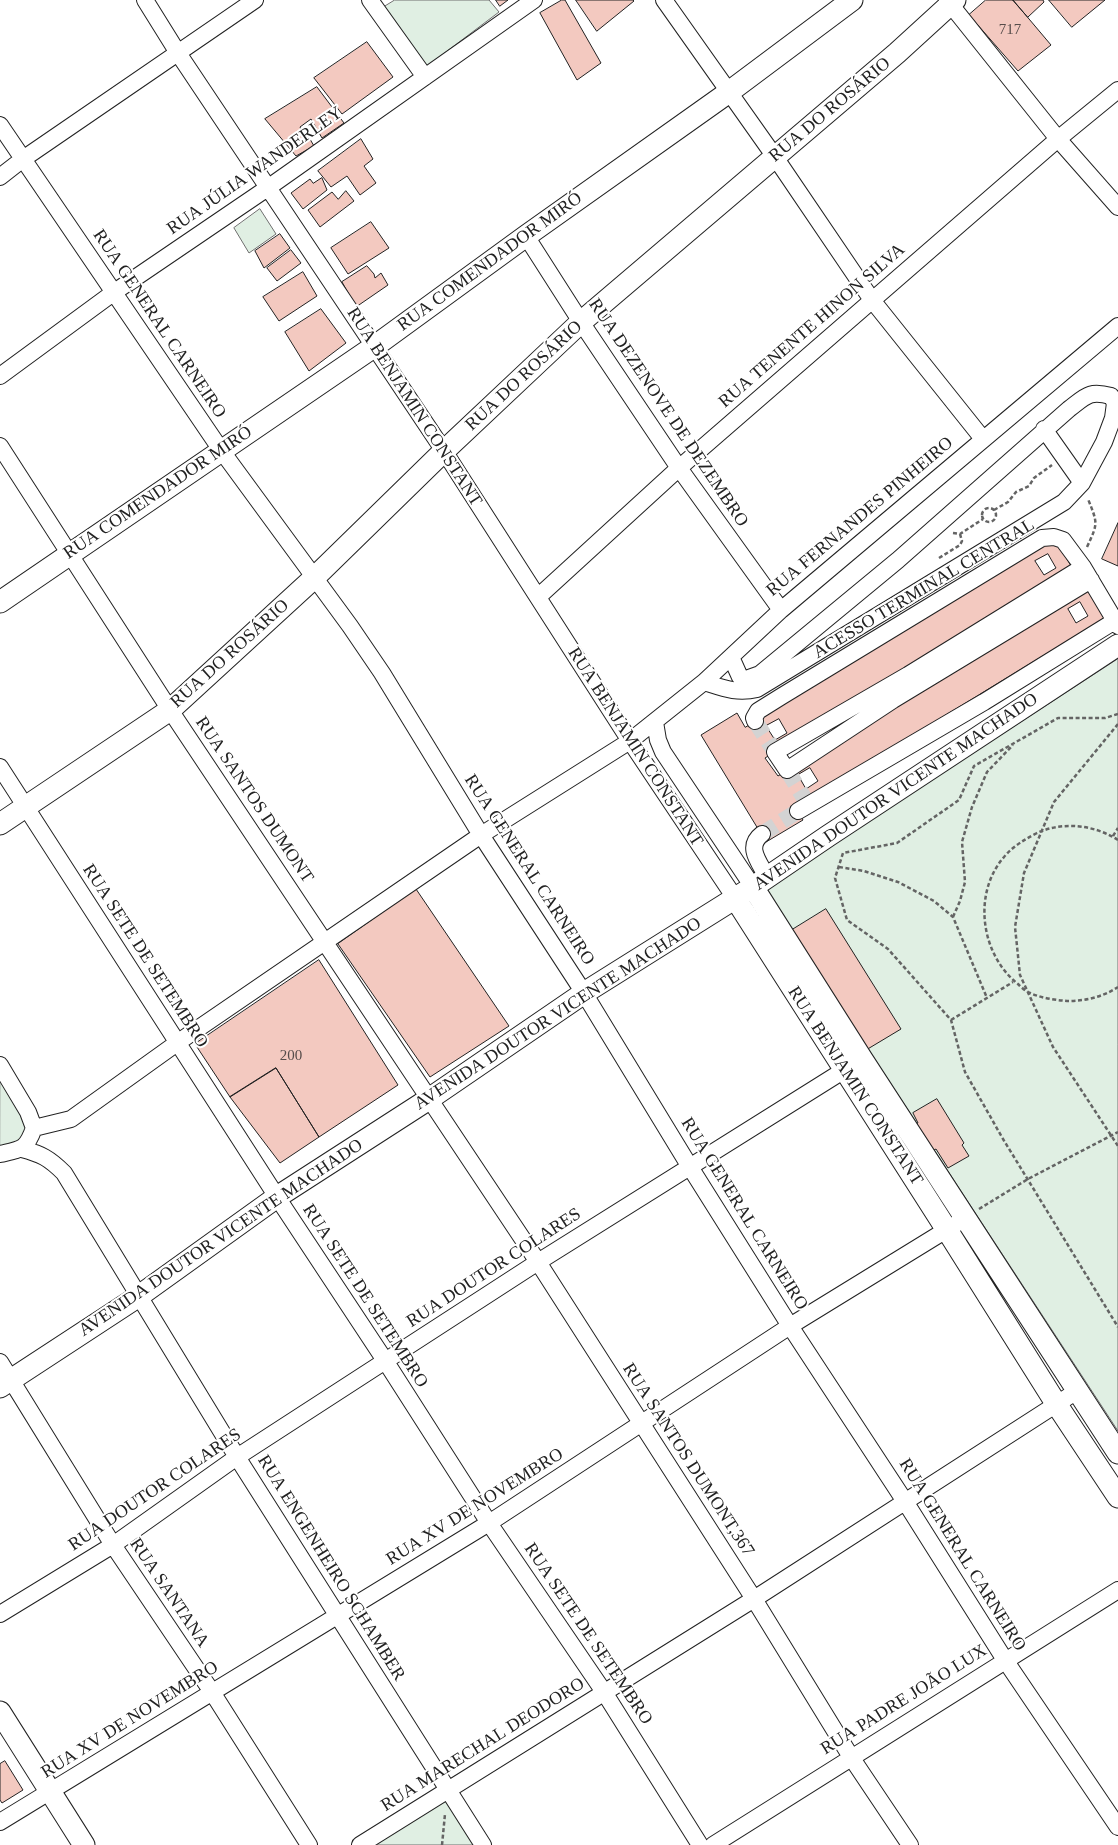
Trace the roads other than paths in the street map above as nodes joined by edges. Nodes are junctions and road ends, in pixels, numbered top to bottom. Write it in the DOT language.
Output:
graph roads {
  1 [pos="145,0"];
  2 [pos="256,0"];
  3 [pos="370,0"];
  4 [pos="534,0"];
  5 [pos="664,0"];
  6 [pos="852,0"];
  7 [pos="951,1"];
  8 [pos="178,53"];
  9 [pos="425,77"];
  10 [pos="1118,90"];
  11 [pos="729,92"];
  12 [pos="0,125"];
  13 [pos="1058,139"];
  14 [pos="775,157"];
  15 [pos="23,159"];
  16 [pos="0,177"];
  17 [pos="269,187"];
  18 [pos="1118,207"];
  19 [pos="526,236"];
  20 [pos="113,293"];
  21 [pos="872,300"];
  22 [pos="581,322"];
  23 [pos="1118,326"];
  24 [pos="374,346"];
  25 [pos="0,376"];
  26 [pos="1044,429"];
  27 [pos="983,439"];
  28 [pos="0,446"];
  29 [pos="221,450"];
  30 [pos="444,451"];
  31 [pos="679,468"];
  32 [pos="1082,483"];
  33 [pos="69,554"];
  34 [pos="1088,566"];
  35 [pos="314,578"];
  36 [pos="538,597"];
  37 [pos="0,602"];
  38 [pos="782,610"];
  39 [pos="1117,622"];
  40 [pos="1118,645"];
  41 [pos="732,657"];
  42 [pos="704,682"];
  43 [pos="170,710"];
  44 [pos="755,721"];
  45 [pos="655,722"];
  46 [pos="630,741"];
  47 [pos="0,767"];
  48 [pos="804,806"];
  49 [pos="25,807"];
  50 [pos="0,824"];
  51 [pos="762,834"];
  52 [pos="481,835"];
  53 [pos="760,882"];
  54 [pos="734,898"];
  55 [pos="325,942"];
  56 [pos="584,993"];
  57 [pos="177,1043"];
  58 [pos="862,1059"];
  59 [pos="0,1066"];
  60 [pos="844,1070"];
  61 [pos="429,1099"];
  62 [pos="34,1128"];
  63 [pos="22,1149"];
  64 [pos="0,1154"];
  65 [pos="690,1166"];
  66 [pos="277,1197"];
  67 [pos="965,1218"];
  68 [pos="947,1230"];
  69 [pos="538,1262"];
  70 [pos="138,1296"];
  71 [pos="790,1326"];
  72 [pos="386,1362"];
  73 [pos="4,1376"];
  74 [pos="1078,1391"];
  75 [pos="1057,1405"];
  76 [pos="641,1425"];
  77 [pos="1118,1453"];
  78 [pos="237,1457"];
  79 [pos="1118,1497"];
  80 [pos="906,1503"];
  81 [pos="489,1523"];
  82 [pos="113,1545"];
  83 [pos="1118,1590"];
  84 [pos="754,1599"];
  85 [pos="0,1614"];
  86 [pos="338,1616"];
  87 [pos="1005,1660"];
  88 [pos="212,1692"];
  89 [pos="604,1692"];
  90 [pos="0,1712"];
  91 [pos="851,1757"];
  92 [pos="448,1791"];
  93 [pos="52,1792"];
  94 [pos="0,1822"];
  95 [pos="1118,1827"];
  96 [pos="84,1845"];
  97 [pos="309,1845"];
  98 [pos="360,1845"];
  99 [pos="483,1845"];
  100 [pos="700,1845"];
  101 [pos="713,1845"];
  102 [pos="910,1845"];
  1 -- 8 [label="street, RUA BENJAMIN CONSTANT"];
  2 -- 8 [label="street"];
  3 -- 9 [label="street"];
  4 -- 9 [label="street, RUA JÚLIA WANDERLEY"];
  5 -- 11 [label="street"];
  6 -- 11 [label="main road, RUA COMENDADOR MIRÓ"];
  7 -- 13 [label="street"];
  7 -- 14 [label="main road, RUA DO ROSÁRIO"];
  8 -- 15 [label="street"];
  8 -- 17 [label="street, RUA BENJAMIN CONSTANT"];
  9 -- 17 [label="street, RUA JÚLIA WANDERLEY"];
  10 -- 13 [label="street, RUA TENENTE HINON SILVA"];
  11 -- 14 [label="street"];
  11 -- 19 [label="main road, RUA COMENDADOR MIRÓ"];
  12 -- 15 [label="street, RUA GENERAL CARNEIRO"];
  13 -- 18 [label="street"];
  13 -- 21 [label="street, RUA TENENTE HINON SILVA"];
  14 -- 21 [label="street"];
  14 -- 22 [label="main road, RUA DO ROSÁRIO"];
  15 -- 16 [label="street"];
  15 -- 20 [label="street, RUA GENERAL CARNEIRO"];
  17 -- 20 [label="street, RUA JÚLIA WANDERLEY"];
  17 -- 24 [label="street, RUA BENJAMIN CONSTANT"];
  19 -- 22 [label="street, RUA DEZENOVE DE DEZEMBRO"];
  19 -- 24 [label="main road, RUA COMENDADOR MIRÓ"];
  20 -- 25 [label="street, RUA JÚLIA WANDERLEY"];
  20 -- 29 [label="street, RUA GENERAL CARNEIRO"];
  21 -- 27 [label="street"];
  21 -- 31 [label="street, RUA TENENTE HINON SILVA"];
  22 -- 30 [label="main road, RUA DO ROSÁRIO"];
  22 -- 31 [label="street, RUA DEZENOVE DE DEZEMBRO"];
  23 -- 27 [label="street, RUA FERNANDES PINHEIRO"];
  24 -- 29 [label="main road, RUA COMENDADOR MIRÓ"];
  24 -- 30 [label="street, RUA BENJAMIN CONSTANT"];
  26 -- 32 [label="street"];
  26 -- 32 [label="street"];
  26 -- 41 [label="street"];
  27 -- 38 [label="street, RUA FERNANDES PINHEIRO"];
  28 -- 33 [label="street, RUA SANTOS DUMONT"];
  29 -- 33 [label="main road, RUA COMENDADOR MIRÓ"];
  29 -- 35 [label="street, RUA GENERAL CARNEIRO"];
  30 -- 35 [label="main road, RUA DO ROSÁRIO"];
  30 -- 36 [label="street, RUA BENJAMIN CONSTANT"];
  31 -- 36 [label="street, RUA TENENTE HINON SILVA"];
  31 -- 38 [label="street, RUA DEZENOVE DE DEZEMBRO"];
  32 -- 42 [label="street"];
  33 -- 37 [label="main road, RUA COMENDADOR MIRÓ"];
  33 -- 43 [label="street, RUA SANTOS DUMONT"];
  34 -- 34 [label="street"];
  34 -- 39 [label="street, ACESSO TERMINAL CENTRAL"];
  34 -- 44 [label="street, ACESSO TERMINAL CENTRAL"];
  35 -- 43 [label="main road, RUA DO ROSÁRIO"];
  35 -- 52 [label="street, RUA GENERAL CARNEIRO"];
  36 -- 46 [label="street, RUA BENJAMIN CONSTANT"];
  38 -- 41 [label="street, RUA FERNANDES PINHEIRO"];
  39 -- 48 [label="street, ACESSO TERMINAL CENTRAL"];
  40 -- 53 [label="main road, AVENIDA DOUTOR VICENTE MACHADO"];
  41 -- 42 [label="street, RUA FERNANDES PINHEIRO"];
  42 -- 45 [label="street, RUA FERNANDES PINHEIRO"];
  43 -- 49 [label="main road, RUA DO ROSÁRIO"];
  43 -- 55 [label="street, RUA SANTOS DUMONT"];
  45 -- 46 [label="street, RUA FERNANDES PINHEIRO"];
  45 -- 53 [label="street, RUA BENJAMIN CONSTANT"];
  46 -- 52 [label="street, RUA FERNANDES PINHEIRO"];
  46 -- 54 [label="street, RUA BENJAMIN CONSTANT"];
  47 -- 49 [label="street, RUA SETE DE SETEMBRO"];
  49 -- 50 [label="main road, RUA DO ROSÁRIO"];
  49 -- 57 [label="street, RUA SETE DE SETEMBRO"];
  51 -- 53 [label="street"];
  52 -- 55 [label="street, RUA FERNANDES PINHEIRO"];
  52 -- 56 [label="street, RUA GENERAL CARNEIRO"];
  53 -- 54 [label="main road, AVENIDA DOUTOR VICENTE MACHADO"];
  53 -- 58 [label="main road, RUA BENJAMIN CONSTANT"];
  54 -- 56 [label="main road, AVENIDA DOUTOR VICENTE MACHADO"];
  54 -- 60 [label="main road, RUA BENJAMIN CONSTANT"];
  55 -- 57 [label="street, RUA FERNANDES PINHEIRO"];
  55 -- 61 [label="street, RUA SANTOS DUMONT"];
  56 -- 61 [label="main road, AVENIDA DOUTOR VICENTE MACHADO"];
  56 -- 65 [label="street, RUA GENERAL CARNEIRO"];
  57 -- 62 [label="street, RUA FERNANDES PINHEIRO"];
  57 -- 66 [label="street, RUA SETE DE SETEMBRO"];
  58 -- 60 [label="street, RUA DOUTOR COLARES"];
  58 -- 67 [label="main road, RUA BENJAMIN CONSTANT"];
  59 -- 62 [label="street"];
  60 -- 65 [label="street, RUA DOUTOR COLARES"];
  60 -- 68 [label="main road, RUA BENJAMIN CONSTANT"];
  61 -- 66 [label="main road, AVENIDA DOUTOR VICENTE MACHADO"];
  61 -- 69 [label="street, RUA SANTOS DUMONT,367"];
  62 -- 63 [label="street"];
  63 -- 64 [label="street"];
  63 -- 70 [label="street, RUA ENGENHEIRO SCHAMBER"];
  65 -- 69 [label="street, RUA DOUTOR COLARES"];
  65 -- 71 [label="street, RUA GENERAL CARNEIRO"];
  66 -- 70 [label="main road, AVENIDA DOUTOR VICENTE MACHADO"];
  66 -- 72 [label="street, RUA SETE DE SETEMBRO"];
  67 -- 68 [label="street, RUA XV DE NOVEMBRO"];
  67 -- 74 [label="main road, RUA BENJAMIN CONSTANT"];
  68 -- 71 [label="street, RUA XV DE NOVEMBRO"];
  68 -- 75 [label="main road, RUA BENJAMIN CONSTANT"];
  69 -- 72 [label="street, RUA DOUTOR COLARES"];
  69 -- 76 [label="street, RUA SANTOS DUMONT,367"];
  70 -- 73 [label="main road, AVENIDA DOUTOR VICENTE MACHADO"];
  70 -- 78 [label="street, RUA ENGENHEIRO SCHAMBER"];
  71 -- 76 [label="street, RUA XV DE NOVEMBRO"];
  71 -- 80 [label="street, RUA GENERAL CARNEIRO"];
  72 -- 78 [label="street, RUA DOUTOR COLARES"];
  72 -- 81 [label="street, RUA SETE DE SETEMBRO"];
  73 -- 82 [label="street, RUA SANTANA"];
  74 -- 75 [label="street, RUA MARECHAL DEODORO"];
  74 -- 77 [label="main road, RUA BENJAMIN CONSTANT"];
  75 -- 79 [label="main road, RUA BENJAMIN CONSTANT"];
  75 -- 80 [label="street, RUA MARECHAL DEODORO"];
  76 -- 81 [label="street, RUA XV DE NOVEMBRO"];
  76 -- 84 [label="street, RUA SANTOS DUMONT,367"];
  78 -- 82 [label="street, RUA DOUTOR COLARES"];
  78 -- 86 [label="street, RUA ENGENHEIRO SCHAMBER"];
  80 -- 84 [label="street, RUA MARECHAL DEODORO"];
  80 -- 87 [label="street, RUA GENERAL CARNEIRO"];
  81 -- 86 [label="street, RUA XV DE NOVEMBRO"];
  81 -- 89 [label="street, RUA SETE DE SETEMBRO"];
  82 -- 85 [label="street, RUA DOUTOR COLARES"];
  82 -- 88 [label="street, RUA SANTANA"];
  83 -- 87 [label="street, RUA PADRE JOÃO LUX"];
  84 -- 89 [label="street, RUA MARECHAL DEODORO"];
  84 -- 91 [label="street, RUA SANTOS DUMONT,367"];
  86 -- 88 [label="street, RUA XV DE NOVEMBRO"];
  86 -- 92 [label="street, RUA ENGENHEIRO SCHAMBER"];
  87 -- 91 [label="street, RUA PADRE JOÃO LUX"];
  87 -- 95 [label="street, RUA GENERAL CARNEIRO"];
  88 -- 93 [label="street, RUA XV DE NOVEMBRO"];
  88 -- 97 [label="street, RUA SANTANA"];
  89 -- 92 [label="street, RUA MARECHAL DEODORO"];
  89 -- 100 [label="street, RUA SETE DE SETEMBRO"];
  90 -- 93 [label="main road"];
  91 -- 101 [label="street, RUA PADRE JOÃO LUX"];
  91 -- 102 [label="street, RUA SANTOS DUMONT,367"];
  92 -- 98 [label="street, RUA MARECHAL DEODORO"];
  92 -- 99 [label="street, RUA ENGENHEIRO SCHAMBER"];
  93 -- 94 [label="street, RUA XV DE NOVEMBRO"];
  93 -- 96 [label="main road"];
}
